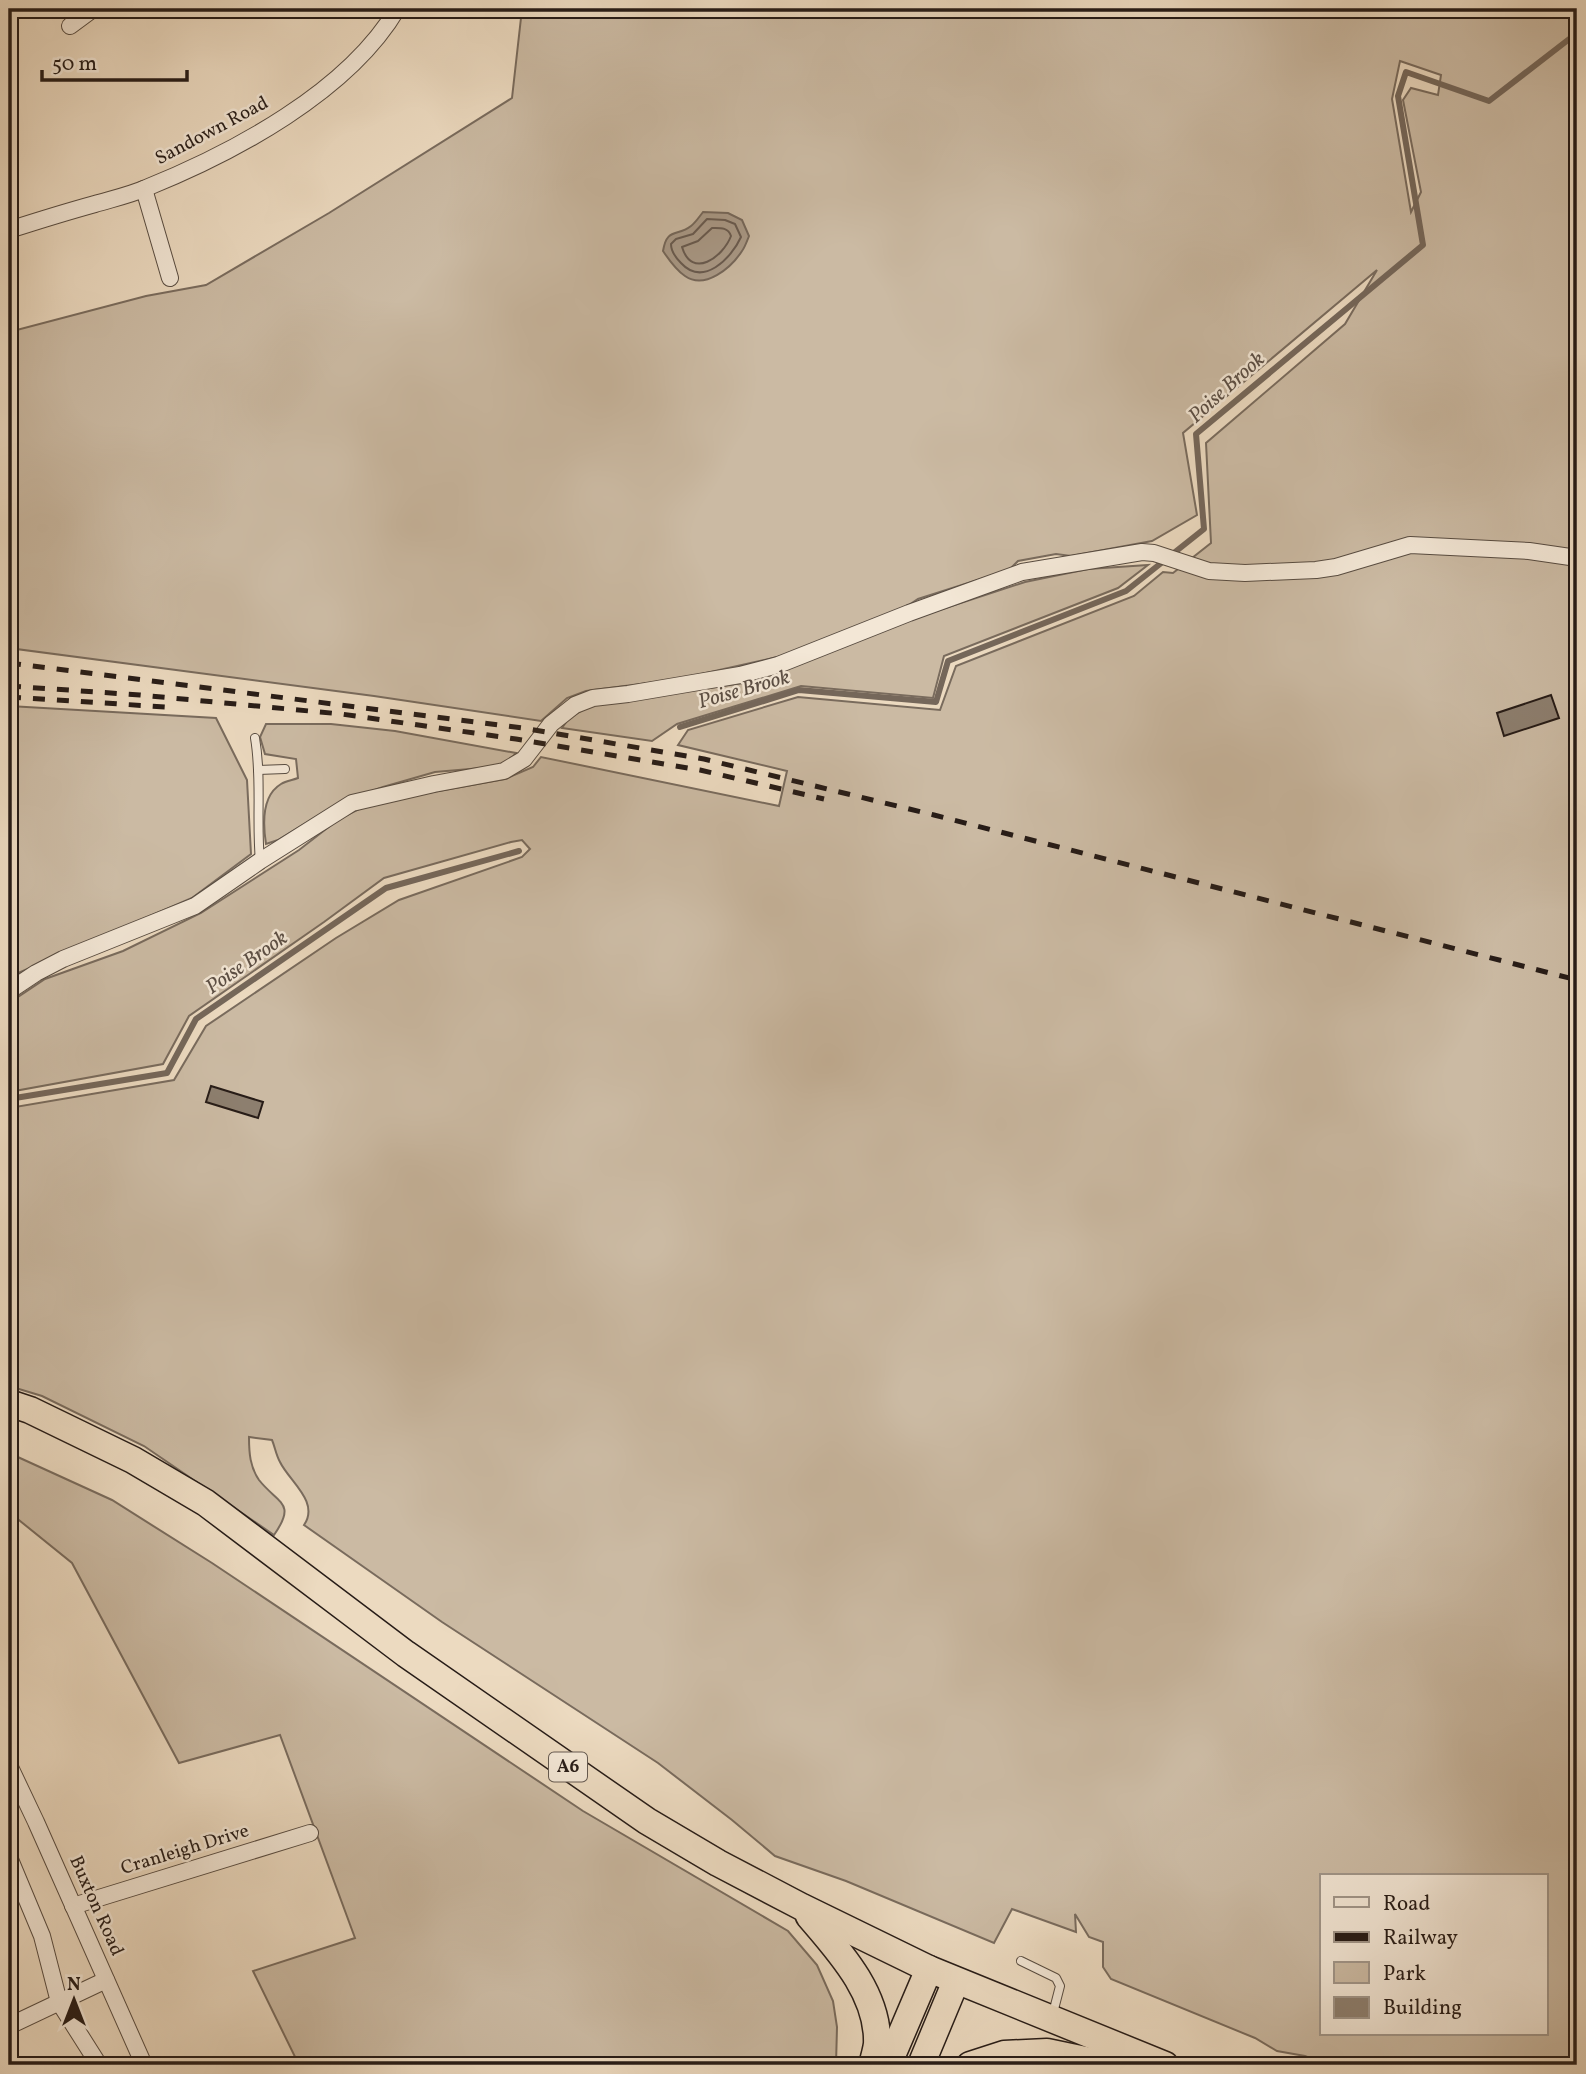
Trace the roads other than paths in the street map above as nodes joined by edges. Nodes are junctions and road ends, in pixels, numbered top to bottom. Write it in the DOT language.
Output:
graph roads {
  1 [pos="93,9"];
  2 [pos="397,9"];
  3 [pos="70,26"];
  4 [pos="144,190"];
  5 [pos="9,230"];
  6 [pos="170,278"];
  7 [pos="1577,558"];
  8 [pos="255,738"];
  9 [pos="285,769"];
  10 [pos="258,771"];
  11 [pos="260,861"];
  12 [pos="9,991"];
  13 [pos="9,1403"];
  14 [pos="9,1765"];
  15 [pos="310,1833"];
  16 [pos="9,1857"];
  17 [pos="73,1906"];
  18 [pos="802,1907"];
  19 [pos="1021,1961"];
  20 [pos="929,1969"];
  21 [pos="106,1980"];
  22 [pos="956,1981"];
  23 [pos="59,2002"];
  24 [pos="1051,2019"];
  25 [pos="9,2026"];
  26 [pos="99,2065"];
  27 [pos="144,2065"];
  28 [pos="872,2065"];
  29 [pos="888,2065"];
  30 [pos="921,2065"];
  31 [pos="970,2065"];
  32 [pos="1109,2065"];
  33 [pos="1165,2065"];
  1 -- 3 [label="street"];
  2 -- 4 [label="street, Sandown Road"];
  4 -- 5 [label="street, Sandown Road"];
  4 -- 6 [label="street"];
  7 -- 11 [label="street"];
  8 -- 10 [label="lane"];
  9 -- 10 [label="lane"];
  10 -- 11 [label="lane"];
  11 -- 12 [label="street"];
  13 -- 18 [label="highway, A6"];
  14 -- 17 [label="street, Buxton Road"];
  15 -- 17 [label="street, Cranleigh Drive"];
  16 -- 23 [label="street"];
  17 -- 21 [label="street, Buxton Road"];
  18 -- 20 [label="highway, A6"];
  18 -- 28 [label="highway"];
  19 -- 24 [label="lane"];
  20 -- 22 [label="highway, A6"];
  20 -- 29 [label="highway"];
  21 -- 23 [label="street"];
  21 -- 27 [label="street, Buxton Road"];
  22 -- 24 [label="highway, A6"];
  22 -- 30 [label="highway"];
  23 -- 25 [label="street"];
  23 -- 26 [label="street"];
  24 -- 33 [label="highway, A6"];
  31 -- 32 [label="highway"];
}
